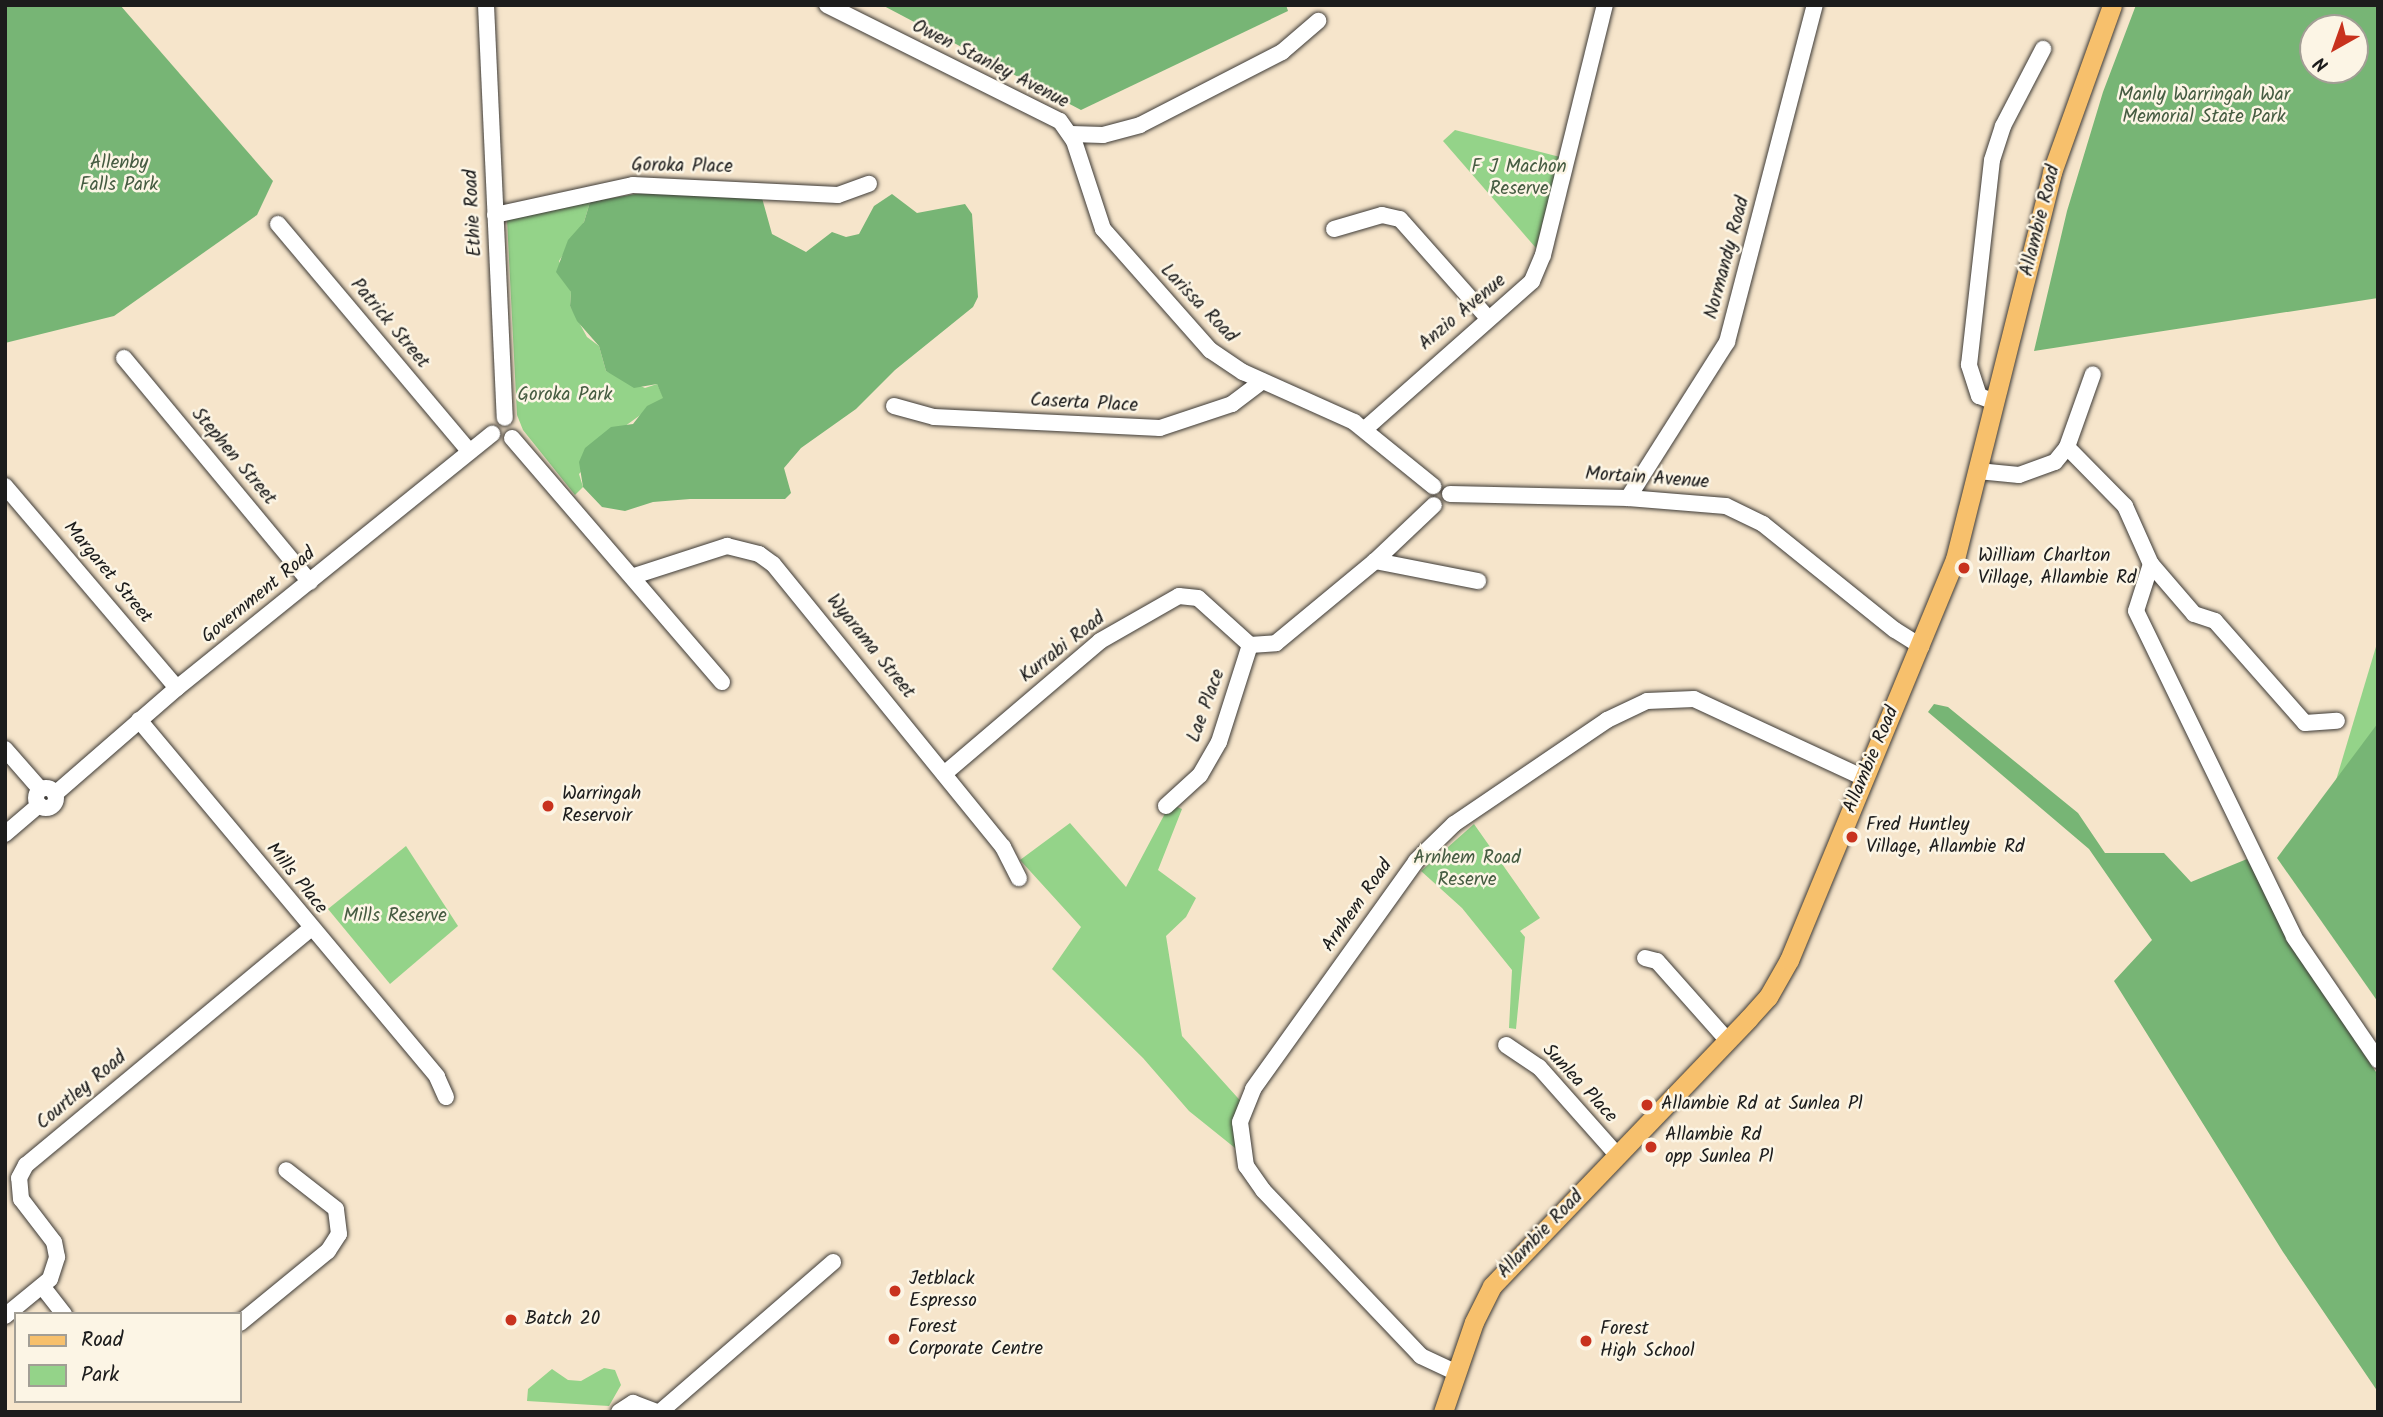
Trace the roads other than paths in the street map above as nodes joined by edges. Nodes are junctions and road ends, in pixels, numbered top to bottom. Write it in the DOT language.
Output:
graph roads {
  1 [pos="485,5"];
  2 [pos="827,5"];
  3 [pos="1605,5"];
  4 [pos="1815,5"];
  5 [pos="2112,5"];
  6 [pos="1318,20"];
  7 [pos="2043,48"];
  8 [pos="1071,134"];
  9 [pos="869,184"];
  10 [pos="495,215"];
  11 [pos="278,224"];
  12 [pos="1334,229"];
  13 [pos="1488,318"];
  14 [pos="124,359"];
  15 [pos="2093,374"];
  16 [pos="1262,381"];
  17 [pos="1995,402"];
  18 [pos="894,406"];
  19 [pos="505,418"];
  20 [pos="1365,429"];
  21 [pos="492,434"];
  22 [pos="512,438"];
  23 [pos="2067,447"];
  24 [pos="469,451"];
  25 [pos="1978,471"];
  26 [pos="5,486"];
  27 [pos="1433,486"];
  28 [pos="1450,494"];
  29 [pos="1628,498"];
  30 [pos="1434,505"];
  31 [pos="1376,561"];
  32 [pos="2151,564"];
  33 [pos="634,576"];
  34 [pos="1478,581"];
  35 [pos="310,582"];
  36 [pos="1250,645"];
  37 [pos="1921,646"];
  38 [pos="722,682"];
  39 [pos="177,688"];
  40 [pos="139,720"];
  41 [pos="2337,721"];
  42 [pos="5,749"];
  43 [pos="944,774"];
  44 [pos="1864,778"];
  45 [pos="45,796"];
  46 [pos="1166,806"];
  47 [pos="5,834"];
  48 [pos="1019,878"];
  49 [pos="310,929"];
  50 [pos="1645,958"];
  51 [pos="1728,1041"];
  52 [pos="1506,1045"];
  53 [pos="2378,1060"];
  54 [pos="446,1097"];
  55 [pos="1618,1156"];
  56 [pos="286,1170"];
  57 [pos="833,1262"];
  58 [pos="42,1286"];
  59 [pos="62,1312"];
  60 [pos="5,1316"];
  61 [pos="242,1321"];
  62 [pos="1457,1373"];
  63 [pos="618,1412"];
  64 [pos="659,1412"];
  65 [pos="1443,1412"];
  1 -- 10 [label="street, Ethie Road"];
  2 -- 8 [label="street, Owen Stanley Avenue"];
  3 -- 13 [label="street, Anzio Avenue"];
  4 -- 29 [label="street, Normandy Road"];
  5 -- 17 [label="main road, Allambie Road"];
  6 -- 8 [label="street, Owen Stanley Avenue"];
  7 -- 17 [label="street"];
  8 -- 16 [label="street, Larissa Road"];
  9 -- 10 [label="street, Goroka Place"];
  10 -- 19 [label="street, Ethie Road"];
  11 -- 24 [label="street, Patrick Street"];
  12 -- 13 [label="street"];
  13 -- 20 [label="street, Anzio Avenue"];
  14 -- 35 [label="street, Stephen Street"];
  15 -- 23 [label="street"];
  16 -- 18 [label="street, Caserta Place"];
  16 -- 20 [label="street, Larissa Road"];
  17 -- 25 [label="main road, Allambie Road"];
  19 -- 21 [label="street"];
  19 -- 22 [label="street"];
  20 -- 27 [label="street, Larissa Road"];
  21 -- 22 [label="street"];
  21 -- 24 [label="street, Government Road"];
  22 -- 33 [label="street"];
  23 -- 25 [label="street"];
  23 -- 32 [label="street"];
  24 -- 35 [label="street, Government Road"];
  25 -- 37 [label="main road, Allambie Road"];
  26 -- 39 [label="street, Margaret Street"];
  27 -- 28 [label="street"];
  27 -- 30 [label="street"];
  28 -- 29 [label="street, Mortain Avenue"];
  28 -- 30 [label="street"];
  29 -- 37 [label="street, Mortain Avenue"];
  30 -- 31 [label="street"];
  31 -- 34 [label="street"];
  31 -- 36 [label="street"];
  32 -- 41 [label="street"];
  32 -- 53 [label="street"];
  33 -- 38 [label="street"];
  33 -- 43 [label="street, Wyarama Street"];
  35 -- 39 [label="street, Government Road"];
  36 -- 43 [label="street, Kurrabi Road"];
  36 -- 46 [label="street, Lae Place"];
  37 -- 44 [label="main road, Allambie Road"];
  39 -- 40 [label="street, Government Road"];
  40 -- 45 [label="street, Government Road"];
  40 -- 49 [label="street, Mills Place"];
  42 -- 45 [label="street"];
  43 -- 48 [label="street, Wyarama Street"];
  44 -- 51 [label="main road, Allambie Road"];
  44 -- 62 [label="street, Arnhem Road"];
  45 -- 47 [label="street, Government Road"];
  49 -- 54 [label="street, Mills Place"];
  49 -- 58 [label="street, Courtley Road"];
  50 -- 51 [label="street"];
  51 -- 55 [label="main road, Allambie Road"];
  52 -- 55 [label="street, Sunlea Place"];
  55 -- 62 [label="main road, Allambie Road"];
  56 -- 61 [label="street"];
  57 -- 64 [label="street"];
  58 -- 59 [label="street"];
  58 -- 60 [label="street, Courtley Road"];
  62 -- 65 [label="main road, Allambie Road"];
  63 -- 64 [label="street"];
}
